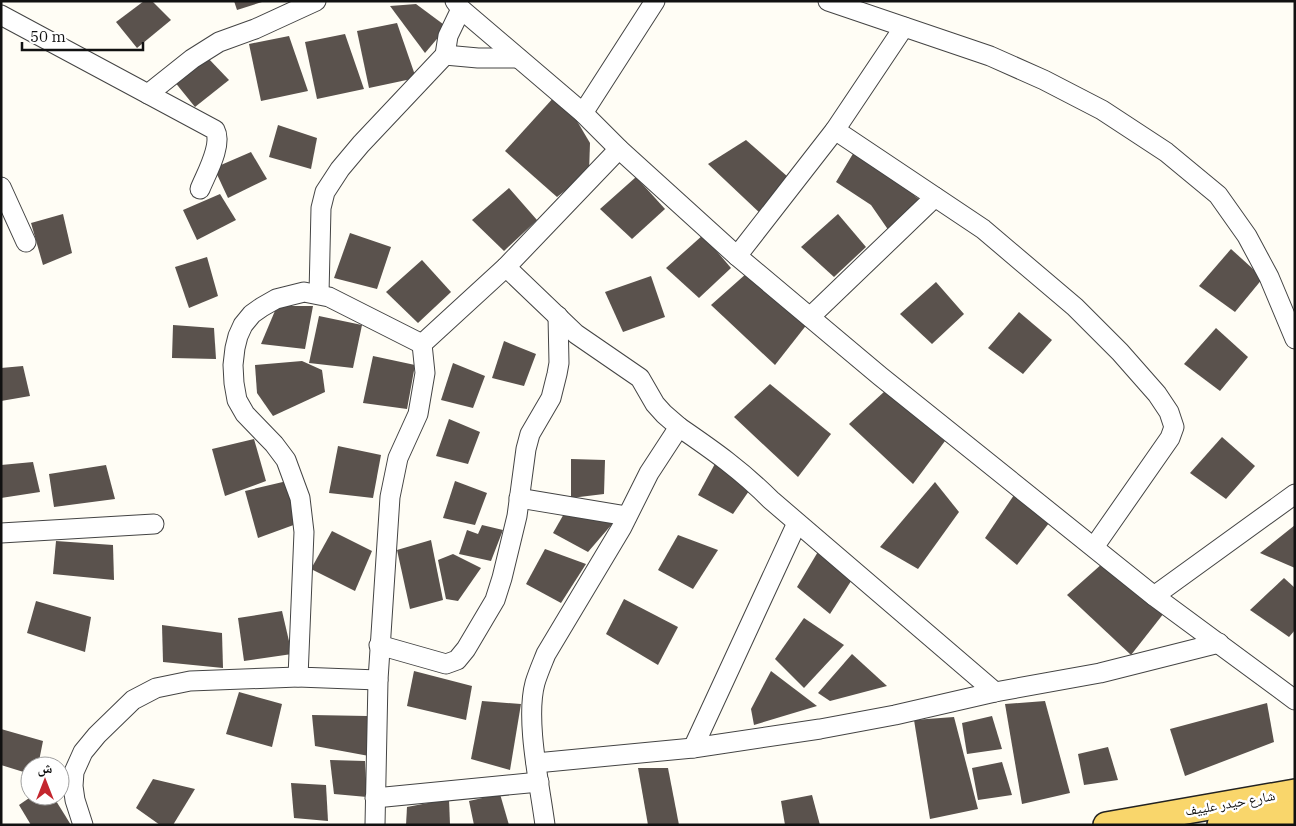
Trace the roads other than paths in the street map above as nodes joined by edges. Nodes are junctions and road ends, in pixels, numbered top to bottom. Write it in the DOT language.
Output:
graph roads {
  1 [pos="316,1"];
  2 [pos="655,1"];
  3 [pos="828,1"];
  4 [pos="458,5"];
  5 [pos="1,15"];
  6 [pos="904,27"];
  7 [pos="445,55"];
  8 [pos="518,58"];
  9 [pos="148,94"];
  10 [pos="583,113"];
  11 [pos="835,130"];
  12 [pos="618,149"];
  13 [pos="1,187"];
  14 [pos="200,189"];
  15 [pos="935,197"];
  16 [pos="26,242"];
  17 [pos="738,256"];
  18 [pos="506,268"];
  19 [pos="319,294"];
  20 [pos="558,316"];
  21 [pos="810,317"];
  22 [pos="1295,339"];
  23 [pos="422,344"];
  24 [pos="679,427"];
  25 [pos="1295,494"];
  26 [pos="519,498"];
  27 [pos="627,516"];
  28 [pos="798,523"];
  29 [pos="154,524"];
  30 [pos="1,532"];
  31 [pos="1094,547"];
  32 [pos="1154,596"];
  33 [pos="1219,643"];
  34 [pos="379,645"];
  35 [pos="298,677"];
  36 [pos="378,680"];
  37 [pos="995,692"];
  38 [pos="1295,700"];
  39 [pos="693,748"];
  40 [pos="536,762"];
  41 [pos="539,782"];
  42 [pos="1295,792"];
  43 [pos="376,798"];
  44 [pos="1295,813"];
  45 [pos="83,825"];
  46 [pos="375,825"];
  47 [pos="545,825"];
  48 [pos="1106,825"];
  49 [pos="1220,825"];
  1 -- 9 [label="street"];
  2 -- 10 [label="street"];
  3 -- 6 [label="street"];
  4 -- 7 [label="street"];
  4 -- 8 [label="street"];
  5 -- 9 [label="street"];
  6 -- 11 [label="street"];
  6 -- 22 [label="street"];
  7 -- 8 [label="street"];
  7 -- 19 [label="street"];
  8 -- 10 [label="street"];
  9 -- 14 [label="street"];
  10 -- 12 [label="street"];
  11 -- 15 [label="street"];
  11 -- 17 [label="street"];
  12 -- 17 [label="street"];
  12 -- 18 [label="street"];
  13 -- 16 [label="street"];
  15 -- 21 [label="street"];
  15 -- 31 [label="street"];
  17 -- 21 [label="street"];
  18 -- 20 [label="street"];
  18 -- 23 [label="street"];
  19 -- 23 [label="street"];
  19 -- 35 [label="street"];
  20 -- 24 [label="street"];
  20 -- 26 [label="street"];
  21 -- 31 [label="street"];
  23 -- 34 [label="street"];
  24 -- 27 [label="street"];
  24 -- 28 [label="street"];
  25 -- 32 [label="street"];
  26 -- 27 [label="street"];
  26 -- 34 [label="street"];
  27 -- 40 [label="street"];
  28 -- 37 [label="street"];
  28 -- 39 [label="street"];
  29 -- 30 [label="street"];
  31 -- 32 [label="street"];
  32 -- 33 [label="street"];
  33 -- 37 [label="street"];
  33 -- 38 [label="street"];
  34 -- 36 [label="street"];
  35 -- 36 [label="street"];
  35 -- 45 [label="street"];
  36 -- 43 [label="street"];
  37 -- 39 [label="street"];
  39 -- 40 [label="street"];
  40 -- 41 [label="street"];
  41 -- 43 [label="street"];
  41 -- 47 [label="street"];
  42 -- 48 [label="main road, شارع حيدر علييف"];
  43 -- 46 [label="street"];
  44 -- 49 [label="main road, شارع حيدر علييف"];
}
